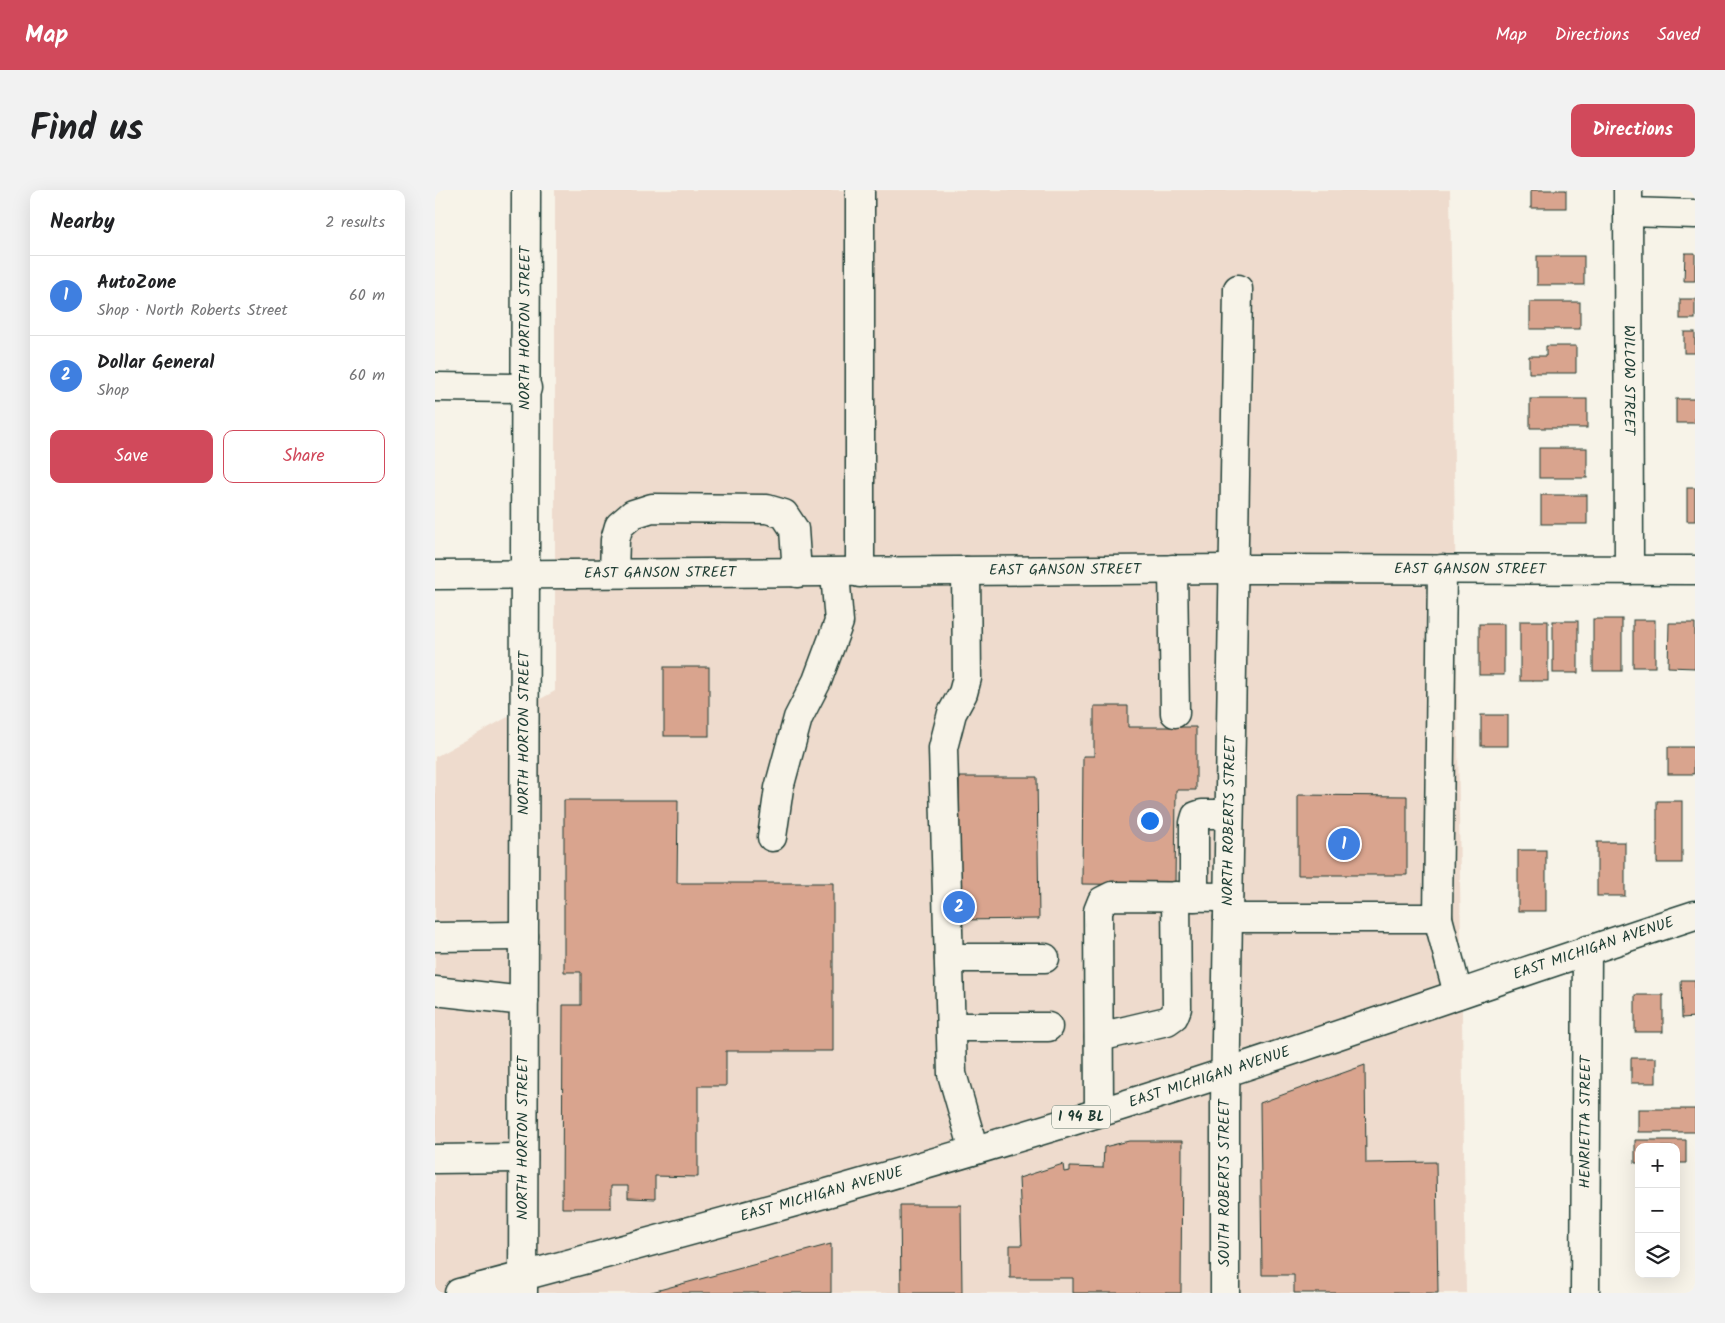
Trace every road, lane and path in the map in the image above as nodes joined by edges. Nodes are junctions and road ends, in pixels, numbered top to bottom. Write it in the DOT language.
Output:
graph roads {
  1 [pos="526,190"];
  2 [pos="860,190"];
  3 [pos="1628,201"];
  4 [pos="1695,214"];
  5 [pos="1237,289"];
  6 [pos="435,387"];
  7 [pos="527,388"];
  8 [pos="1173,569"];
  9 [pos="1232,569"];
  10 [pos="1442,569"];
  11 [pos="1629,570"];
  12 [pos="1695,570"];
  13 [pos="966,571"];
  14 [pos="797,572"];
  15 [pos="847,572"];
  16 [pos="614,573"];
  17 [pos="525,574"];
  18 [pos="435,575"];
  19 [pos="1175,713"];
  20 [pos="1229,814"];
  21 [pos="772,837"];
  22 [pos="1185,896"];
  23 [pos="1228,907"];
  24 [pos="1695,915"];
  25 [pos="1438,918"];
  26 [pos="524,936"];
  27 [pos="435,938"];
  28 [pos="1587,950"];
  29 [pos="949,958"];
  30 [pos="1045,958"];
  31 [pos="435,991"];
  32 [pos="1458,994"];
  33 [pos="524,1001"];
  34 [pos="951,1027"];
  35 [pos="1049,1027"];
  36 [pos="1099,1037"];
  37 [pos="1226,1072"];
  38 [pos="1099,1112"];
  39 [pos="974,1150"];
  40 [pos="523,1158"];
  41 [pos="435,1159"];
  42 [pos="523,1284"];
  43 [pos="459,1293"];
  44 [pos="1225,1293"];
  45 [pos="1585,1293"];
  1 -- 7 [label="street, NORTH HORTON STREET"];
  2 -- 15 [label="street"];
  3 -- 4 [label="street"];
  3 -- 11 [label="street, WILLOW STREET"];
  5 -- 9 [label="street, NORTH ROBERTS STREET"];
  6 -- 7 [label="street"];
  7 -- 17 [label="street, NORTH HORTON STREET"];
  8 -- 9 [label="street, EAST GANSON STREET"];
  8 -- 13 [label="street, EAST GANSON STREET"];
  8 -- 19 [label="street"];
  9 -- 10 [label="street, EAST GANSON STREET"];
  9 -- 20 [label="street, NORTH ROBERTS STREET"];
  10 -- 11 [label="street, EAST GANSON STREET"];
  10 -- 25 [label="street"];
  11 -- 12 [label="street, EAST GANSON STREET"];
  13 -- 15 [label="street, EAST GANSON STREET"];
  13 -- 29 [label="street"];
  14 -- 15 [label="street, EAST GANSON STREET"];
  14 -- 16 [label="street, EAST GANSON STREET"];
  14 -- 16 [label="street"];
  15 -- 21 [label="street"];
  16 -- 17 [label="street, EAST GANSON STREET"];
  17 -- 18 [label="street, EAST GANSON STREET"];
  17 -- 26 [label="street, NORTH HORTON STREET"];
  20 -- 22 [label="street"];
  20 -- 23 [label="street, NORTH ROBERTS STREET"];
  22 -- 23 [label="street"];
  22 -- 36 [label="street"];
  22 -- 36 [label="street"];
  23 -- 25 [label="street"];
  23 -- 37 [label="street, NORTH ROBERTS STREET"];
  24 -- 28 [label="street, EAST MICHIGAN AVENUE / I 94 BL"];
  25 -- 32 [label="street"];
  26 -- 27 [label="street"];
  26 -- 33 [label="street, NORTH HORTON STREET"];
  28 -- 32 [label="street, EAST MICHIGAN AVENUE / I 94 BL"];
  28 -- 45 [label="street, HENRIETTA STREET"];
  29 -- 30 [label="street"];
  29 -- 34 [label="street"];
  31 -- 33 [label="street"];
  32 -- 37 [label="street, EAST MICHIGAN AVENUE / I 94 BL"];
  33 -- 40 [label="street, NORTH HORTON STREET"];
  34 -- 35 [label="street"];
  34 -- 39 [label="street"];
  36 -- 38 [label="street"];
  37 -- 38 [label="street, EAST MICHIGAN AVENUE / I 94 BL"];
  37 -- 44 [label="street, SOUTH ROBERTS STREET"];
  38 -- 39 [label="street, EAST MICHIGAN AVENUE / I 94 BL"];
  39 -- 42 [label="street, EAST MICHIGAN AVENUE / I 94 BL"];
  40 -- 41 [label="street"];
  40 -- 42 [label="street, NORTH HORTON STREET"];
  42 -- 43 [label="street, EAST MICHIGAN AVENUE / I 94 BL"];
}
